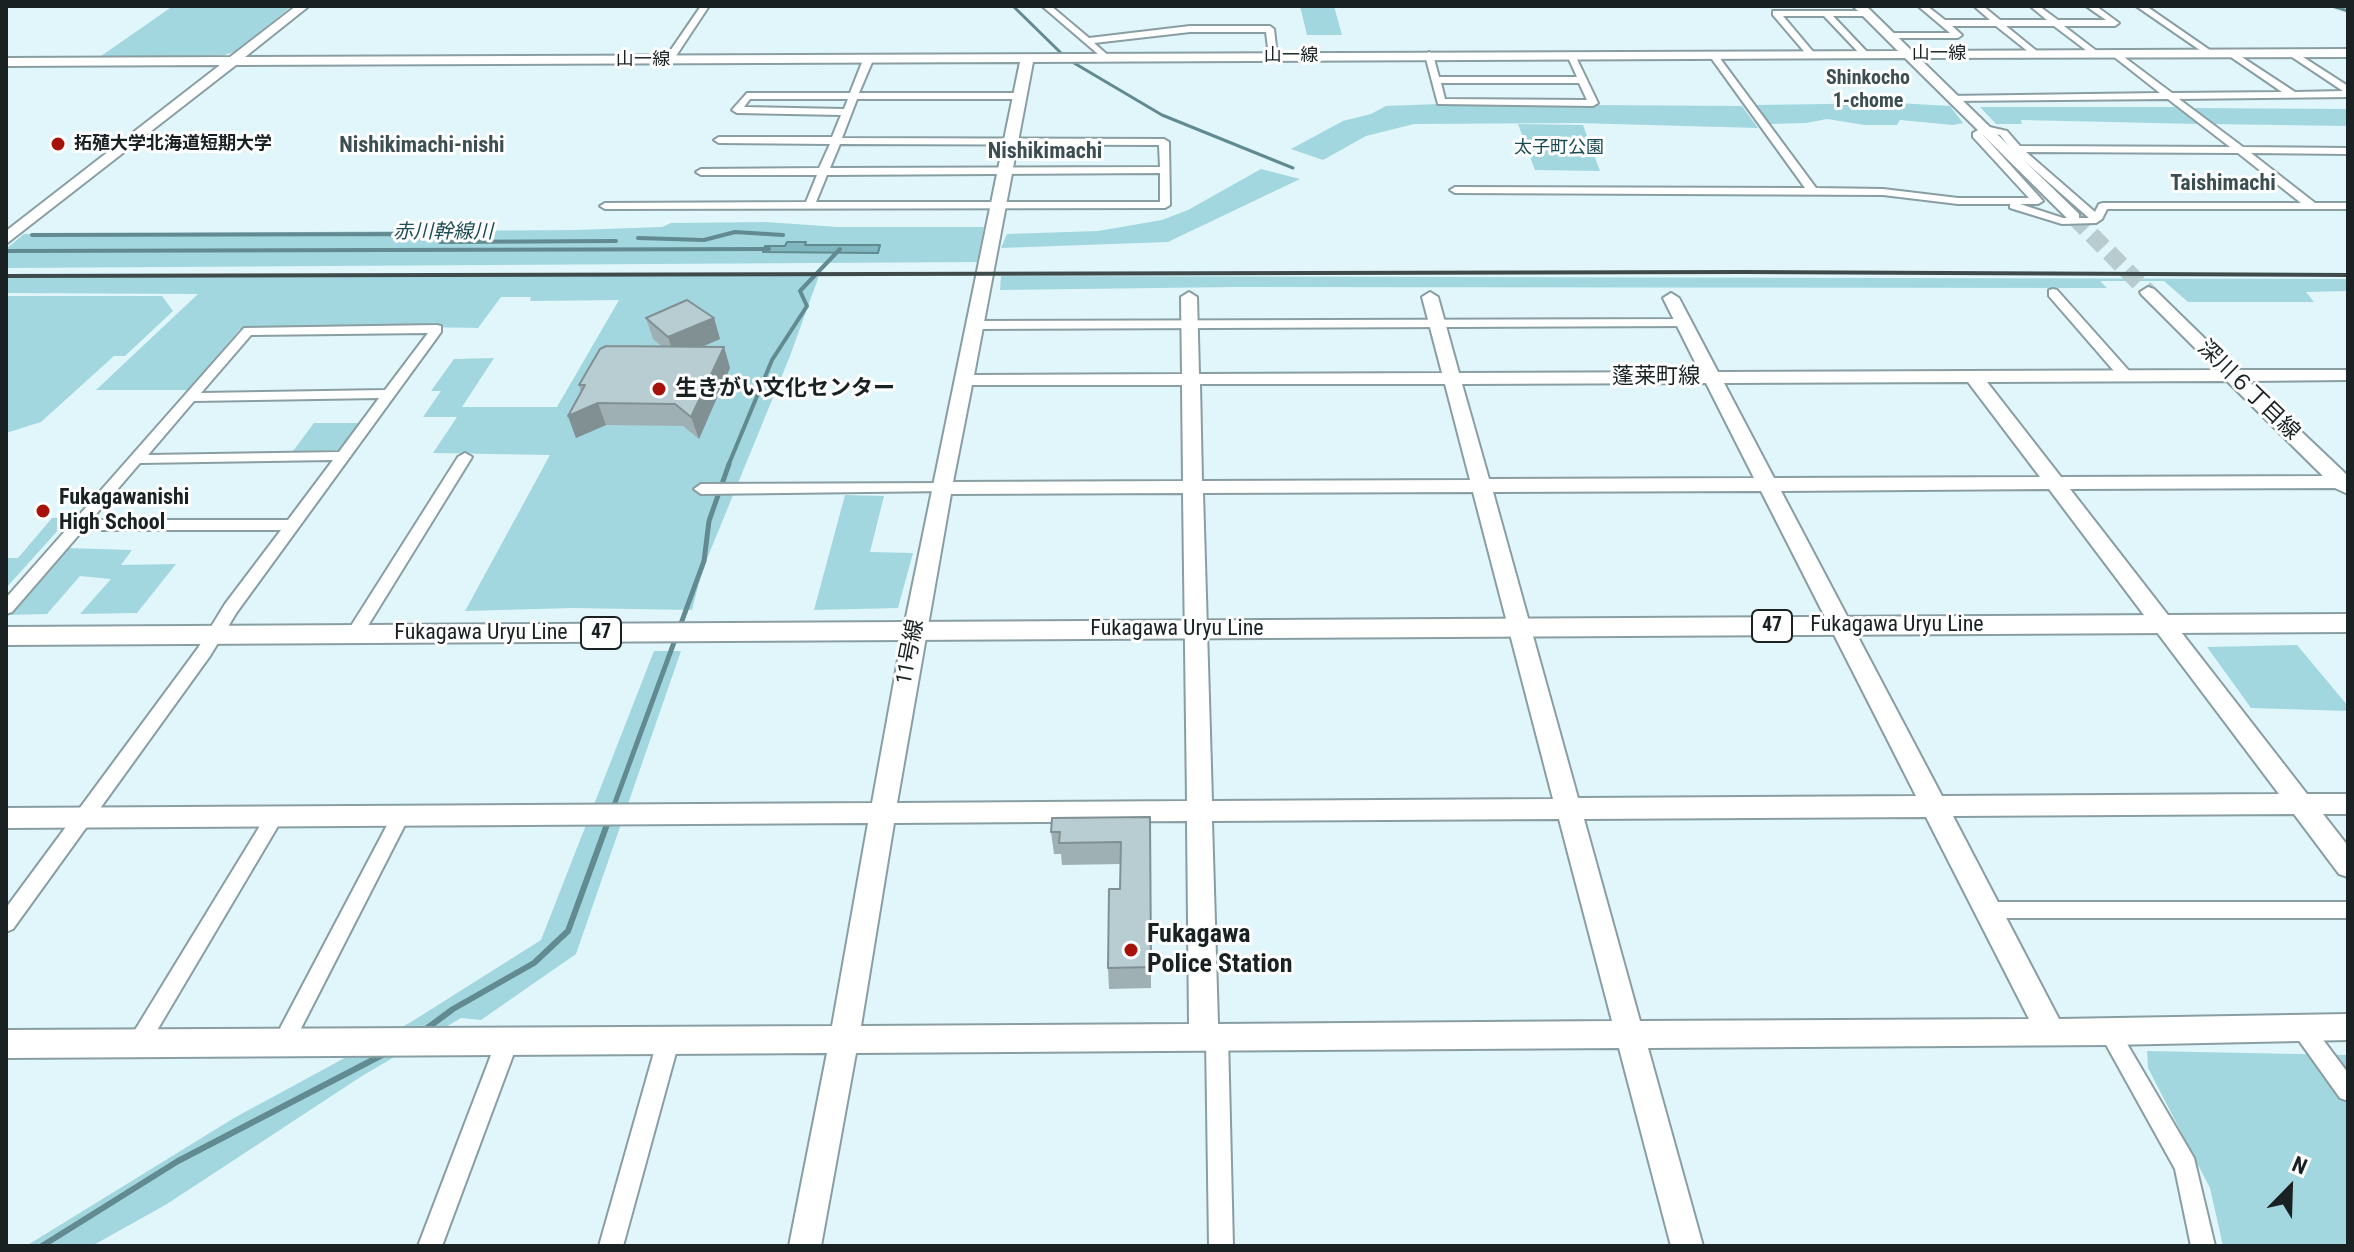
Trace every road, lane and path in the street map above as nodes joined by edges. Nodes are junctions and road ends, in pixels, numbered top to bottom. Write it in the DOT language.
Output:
graph roads {
  1 [pos="303,6"];
  2 [pos="705,6"];
  3 [pos="1046,6"];
  4 [pos="1922,6"];
  5 [pos="1978,6"];
  6 [pos="2034,6"];
  7 [pos="2090,6"];
  8 [pos="2140,6"];
  9 [pos="1863,9"];
  10 [pos="1826,13"];
  11 [pos="1945,23"];
  12 [pos="1999,23"];
  13 [pos="2056,23"];
  14 [pos="1889,36"];
  15 [pos="1088,41"];
  16 [pos="2210,53"];
  17 [pos="2231,53"];
  18 [pos="2292,53"];
  19 [pos="2348,53"];
  20 [pos="1811,54"];
  21 [pos="1865,54"];
  22 [pos="1908,54"];
  23 [pos="2035,54"];
  24 [pos="2095,54"];
  25 [pos="2116,54"];
  26 [pos="1429,55"];
  27 [pos="1571,55"];
  28 [pos="1713,55"];
  29 [pos="1273,56"];
  30 [pos="1105,57"];
  31 [pos="1027,59"];
  32 [pos="669,60"];
  33 [pos="868,60"];
  34 [pos="233,61"];
  35 [pos="6,62"];
  36 [pos="1434,80"];
  37 [pos="1583,80"];
  38 [pos="2348,92"];
  39 [pos="2292,94"];
  40 [pos="1020,96"];
  41 [pos="2170,96"];
  42 [pos="853,97"];
  43 [pos="1951,98"];
  44 [pos="846,112"];
  45 [pos="1985,129"];
  46 [pos="719,140"];
  47 [pos="835,141"];
  48 [pos="1011,141"];
  49 [pos="2017,149"];
  50 [pos="2239,150"];
  51 [pos="2348,151"];
  52 [pos="1165,170"];
  53 [pos="822,171"];
  54 [pos="701,172"];
  55 [pos="1005,172"];
  56 [pos="1455,190"];
  57 [pos="1812,191"];
  58 [pos="1997,201"];
  59 [pos="2038,201"];
  60 [pos="810,205"];
  61 [pos="998,205"];
  62 [pos="605,206"];
  63 [pos="2312,206"];
  64 [pos="2348,206"];
  65 [pos="2048,217"];
  66 [pos="2074,217"];
  67 [pos="2098,217"];
  68 [pos="6,239"];
  69 [pos="2148,292"];
  70 [pos="2053,293"];
  71 [pos="1189,297"];
  72 [pos="1430,297"];
  73 [pos="1671,298"];
  74 [pos="1437,323"];
  75 [pos="1684,323"];
  76 [pos="975,325"];
  77 [pos="1189,325"];
  78 [pos="2125,375"];
  79 [pos="2348,375"];
  80 [pos="1712,376"];
  81 [pos="1973,376"];
  82 [pos="2234,376"];
  83 [pos="1453,378"];
  84 [pos="1191,379"];
  85 [pos="965,380"];
  86 [pos="388,394"];
  87 [pos="190,397"];
  88 [pos="343,456"];
  89 [pos="465,457"];
  90 [pos="136,459"];
  91 [pos="1766,483"];
  92 [pos="2053,483"];
  93 [pos="2345,485"];
  94 [pos="1194,487"];
  95 [pos="1480,487"];
  96 [pos="945,488"];
  97 [pos="701,489"];
  98 [pos="81,525"];
  99 [pos="294,525"];
  100 [pos="6,608"];
  101 [pos="2348,623"];
  102 [pos="2163,624"];
  103 [pos="1840,625"];
  104 [pos="1518,628"];
  105 [pos="1195,629"];
  106 [pos="914,632"];
  107 [pos="355,633"];
  108 [pos="215,635"];
  109 [pos="6,636"];
  110 [pos="2348,804"];
  111 [pos="1934,805"];
  112 [pos="2301,805"];
  113 [pos="1568,809"];
  114 [pos="1200,811"];
  115 [pos="884,813"];
  116 [pos="401,815"];
  117 [pos="275,816"];
  118 [pos="82,817"];
  119 [pos="6,818"];
  120 [pos="2348,866"];
  121 [pos="1988,910"];
  122 [pos="2348,910"];
  123 [pos="7,921"];
  124 [pos="2348,1027"];
  125 [pos="2302,1028"];
  126 [pos="2050,1030"];
  127 [pos="2109,1032"];
  128 [pos="1629,1033"];
  129 [pos="669,1038"];
  130 [pos="1210,1038"];
  131 [pos="844,1039"];
  132 [pos="284,1041"];
  133 [pos="139,1042"];
  134 [pos="507,1042"];
  135 [pos="6,1044"];
  136 [pos="2348,1091"];
  137 [pos="430,1246"];
  138 [pos="611,1246"];
  139 [pos="805,1246"];
  140 [pos="1221,1246"];
  141 [pos="1687,1246"];
  142 [pos="2203,1246"];
  1 -- 34 [label="street"];
  2 -- 32 [label="street"];
  3 -- 15 [label="street"];
  4 -- 11 [label="street"];
  5 -- 12 [label="street"];
  6 -- 13 [label="street"];
  7 -- 13 [label="street"];
  8 -- 16 [label="street"];
  9 -- 10 [label="street"];
  9 -- 14 [label="street"];
  10 -- 20 [label="street"];
  10 -- 21 [label="street"];
  11 -- 12 [label="street"];
  11 -- 14 [label="street"];
  12 -- 13 [label="street"];
  12 -- 23 [label="street"];
  13 -- 24 [label="street"];
  14 -- 22 [label="street"];
  15 -- 29 [label="street"];
  15 -- 30 [label="street"];
  16 -- 17 [label="street, 山一線"];
  16 -- 25 [label="street, 山一線"];
  17 -- 18 [label="street, 山一線"];
  17 -- 39 [label="street"];
  18 -- 19 [label="street, 山一線"];
  18 -- 38 [label="street"];
  20 -- 21 [label="street, 山一線"];
  20 -- 28 [label="street, 山一線"];
  21 -- 22 [label="street, 山一線"];
  22 -- 23 [label="street, 山一線"];
  22 -- 43 [label="street"];
  23 -- 24 [label="street, 山一線"];
  24 -- 25 [label="street, 山一線"];
  25 -- 41 [label="street"];
  26 -- 27 [label="street, 山一線"];
  26 -- 29 [label="street, 山一線"];
  26 -- 36 [label="street"];
  27 -- 28 [label="street, 山一線"];
  27 -- 37 [label="street"];
  28 -- 57 [label="street"];
  29 -- 30 [label="street, 山一線"];
  30 -- 31 [label="street, 山一線"];
  31 -- 33 [label="street, 山一線"];
  31 -- 40 [label="street, 11号線"];
  32 -- 33 [label="street, 山一線"];
  32 -- 34 [label="street, 山一線"];
  33 -- 42 [label="street"];
  34 -- 35 [label="street, 山一線"];
  34 -- 68 [label="street"];
  36 -- 37 [label="street"];
  36 -- 37 [label="street"];
  38 -- 39 [label="street"];
  39 -- 41 [label="street"];
  40 -- 42 [label="street"];
  40 -- 48 [label="street, 11号線"];
  41 -- 43 [label="street"];
  41 -- 50 [label="street"];
  42 -- 44 [label="street"];
  42 -- 44 [label="street"];
  43 -- 45 [label="street"];
  44 -- 47 [label="street"];
  45 -- 49 [label="street"];
  45 -- 59 [label="street"];
  45 -- 66 [label="street"];
  46 -- 47 [label="street"];
  47 -- 48 [label="street"];
  47 -- 53 [label="street"];
  48 -- 52 [label="street"];
  48 -- 55 [label="street, 11号線"];
  49 -- 50 [label="street"];
  49 -- 67 [label="street"];
  50 -- 51 [label="street"];
  50 -- 63 [label="street"];
  52 -- 55 [label="street"];
  52 -- 61 [label="street"];
  53 -- 54 [label="street"];
  53 -- 55 [label="street"];
  53 -- 60 [label="street"];
  55 -- 61 [label="street, 11号線"];
  56 -- 57 [label="street"];
  57 -- 58 [label="street"];
  58 -- 59 [label="street"];
  58 -- 65 [label="street"];
  59 -- 65 [label="street"];
  60 -- 61 [label="street"];
  60 -- 62 [label="street"];
  61 -- 76 [label="street, 11号線"];
  63 -- 64 [label="street"];
  63 -- 67 [label="street"];
  65 -- 67 [label="street"];
  69 -- 82 [label="street, 深川６丁目線"];
  70 -- 78 [label="street"];
  71 -- 77 [label="street"];
  72 -- 74 [label="street"];
  73 -- 75 [label="street"];
  74 -- 75 [label="street"];
  74 -- 77 [label="street"];
  74 -- 83 [label="street"];
  75 -- 80 [label="street"];
  76 -- 77 [label="street"];
  76 -- 85 [label="street, 11号線"];
  77 -- 84 [label="street"];
  78 -- 81 [label="street, 蓬莱町線"];
  78 -- 82 [label="street, 蓬莱町線"];
  79 -- 82 [label="street, 蓬莱町線"];
  80 -- 81 [label="street, 蓬莱町線"];
  80 -- 83 [label="street, 蓬莱町線"];
  80 -- 91 [label="street"];
  81 -- 92 [label="street"];
  82 -- 93 [label="street, 深川６丁目線"];
  83 -- 84 [label="street, 蓬莱町線"];
  83 -- 95 [label="street"];
  84 -- 85 [label="street, 蓬莱町線"];
  84 -- 94 [label="street"];
  85 -- 96 [label="street, 11号線"];
  86 -- 87 [label="street"];
  86 -- 87 [label="street"];
  86 -- 88 [label="street"];
  87 -- 90 [label="street"];
  88 -- 90 [label="street"];
  88 -- 99 [label="street"];
  89 -- 107 [label="street"];
  90 -- 98 [label="street"];
  91 -- 92 [label="street"];
  91 -- 95 [label="street"];
  91 -- 103 [label="street"];
  92 -- 93 [label="street"];
  92 -- 102 [label="street"];
  94 -- 95 [label="street"];
  94 -- 96 [label="street"];
  94 -- 105 [label="street"];
  95 -- 104 [label="street"];
  96 -- 97 [label="street"];
  96 -- 106 [label="street, 11号線"];
  98 -- 99 [label="street"];
  98 -- 100 [label="street"];
  99 -- 108 [label="street"];
  101 -- 102 [label="main road, Fukagawa Uryu Line / 47"];
  102 -- 103 [label="main road, Fukagawa Uryu Line / 47"];
  102 -- 112 [label="street"];
  103 -- 104 [label="main road, Fukagawa Uryu Line / 47"];
  103 -- 111 [label="street"];
  104 -- 105 [label="main road, Fukagawa Uryu Line / 47"];
  104 -- 113 [label="street"];
  105 -- 106 [label="main road, Fukagawa Uryu Line / 47"];
  105 -- 114 [label="street"];
  106 -- 107 [label="main road, Fukagawa Uryu Line / 47"];
  106 -- 115 [label="street, 11号線"];
  107 -- 108 [label="main road, Fukagawa Uryu Line / 47"];
  108 -- 109 [label="main road, Fukagawa Uryu Line / 47"];
  108 -- 118 [label="street"];
  110 -- 112 [label="street"];
  111 -- 112 [label="street"];
  111 -- 113 [label="street"];
  111 -- 121 [label="street"];
  112 -- 120 [label="street"];
  113 -- 114 [label="street"];
  113 -- 128 [label="street"];
  114 -- 115 [label="street"];
  114 -- 130 [label="street"];
  115 -- 116 [label="street"];
  115 -- 131 [label="street, 11号線"];
  116 -- 117 [label="street"];
  116 -- 132 [label="street"];
  117 -- 118 [label="street"];
  117 -- 133 [label="street"];
  118 -- 119 [label="street"];
  118 -- 123 [label="street"];
  121 -- 122 [label="street"];
  121 -- 126 [label="street"];
  124 -- 125 [label="street"];
  125 -- 127 [label="street"];
  125 -- 136 [label="street"];
  126 -- 127 [label="street"];
  126 -- 128 [label="street"];
  127 -- 142 [label="street"];
  128 -- 130 [label="street"];
  128 -- 141 [label="street"];
  129 -- 131 [label="street"];
  129 -- 134 [label="street"];
  129 -- 138 [label="street"];
  130 -- 131 [label="street"];
  130 -- 140 [label="street"];
  131 -- 139 [label="street, 11号線"];
  132 -- 133 [label="street"];
  132 -- 134 [label="street"];
  133 -- 135 [label="street"];
  134 -- 137 [label="street"];
}
